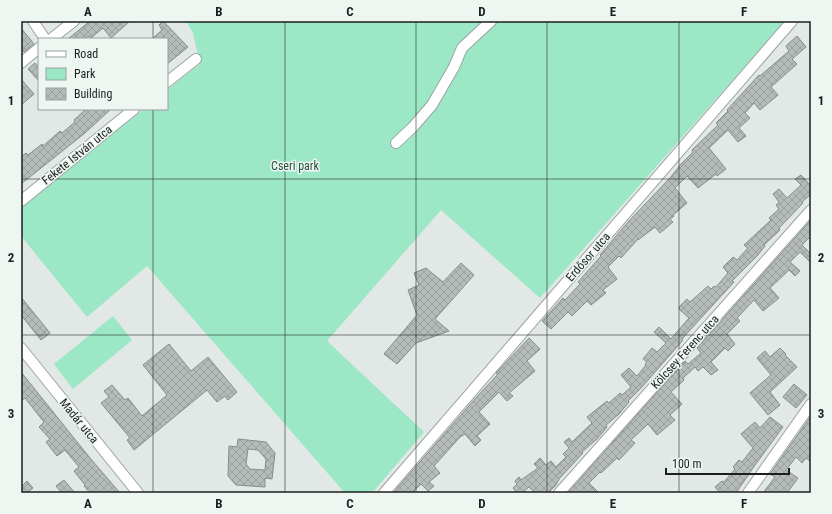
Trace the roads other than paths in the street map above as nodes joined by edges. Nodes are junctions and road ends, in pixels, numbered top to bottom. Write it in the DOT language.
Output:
graph roads {
  1 [pos="33,21"];
  2 [pos="74,21"];
  3 [pos="491,21"];
  4 [pos="792,21"];
  5 [pos="44,38"];
  6 [pos="52,38"];
  7 [pos="38,49"];
  8 [pos="196,59"];
  9 [pos="21,63"];
  10 [pos="168,81"];
  11 [pos="133,110"];
  12 [pos="396,143"];
  13 [pos="21,201"];
  14 [pos="811,210"];
  15 [pos="23,355"];
  16 [pos="811,404"];
  17 [pos="138,493"];
  18 [pos="384,493"];
  19 [pos="559,493"];
  20 [pos="748,493"];
  1 -- 5 [label="street"];
  2 -- 6 [label="street"];
  3 -- 12 [label="street"];
  4 -- 18 [label="street, Erdősor utca"];
  7 -- 9 [label="street"];
  8 -- 10 [label="street"];
  11 -- 13 [label="street, Fekete István utca"];
  14 -- 19 [label="street, Kölcsey Ferenc utca"];
  15 -- 17 [label="street, Madár utca"];
  16 -- 20 [label="street"];
}
